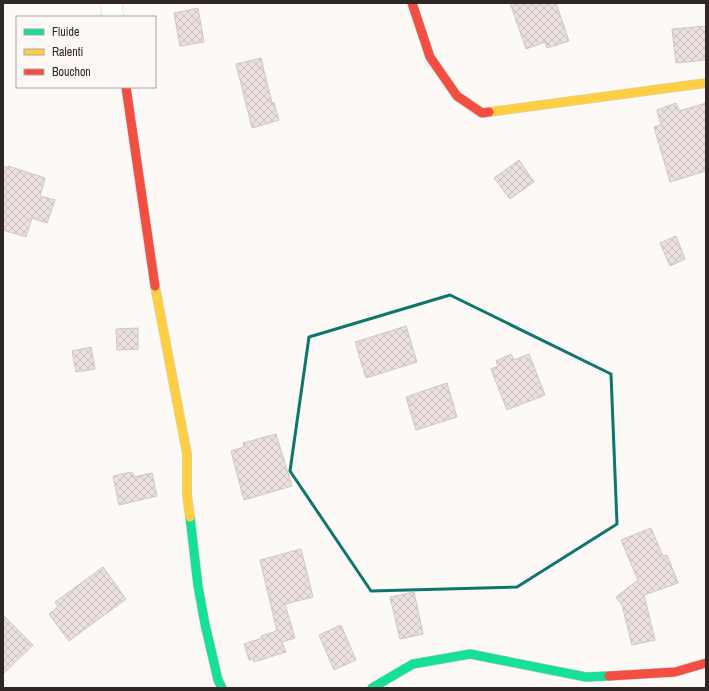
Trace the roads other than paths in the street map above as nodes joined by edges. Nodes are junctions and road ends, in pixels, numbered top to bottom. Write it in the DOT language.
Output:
graph roads {
  1 [pos="111,3"];
  2 [pos="412,3"];
  3 [pos="113,16"];
  4 [pos="706,83"];
  5 [pos="126,88"];
  6 [pos="706,663"];
  7 [pos="222,688"];
  8 [pos="372,688"];
  1 -- 3 [label="street"];
  2 -- 4 [label="street"];
  5 -- 7 [label="street"];
  6 -- 8 [label="street"];
}
